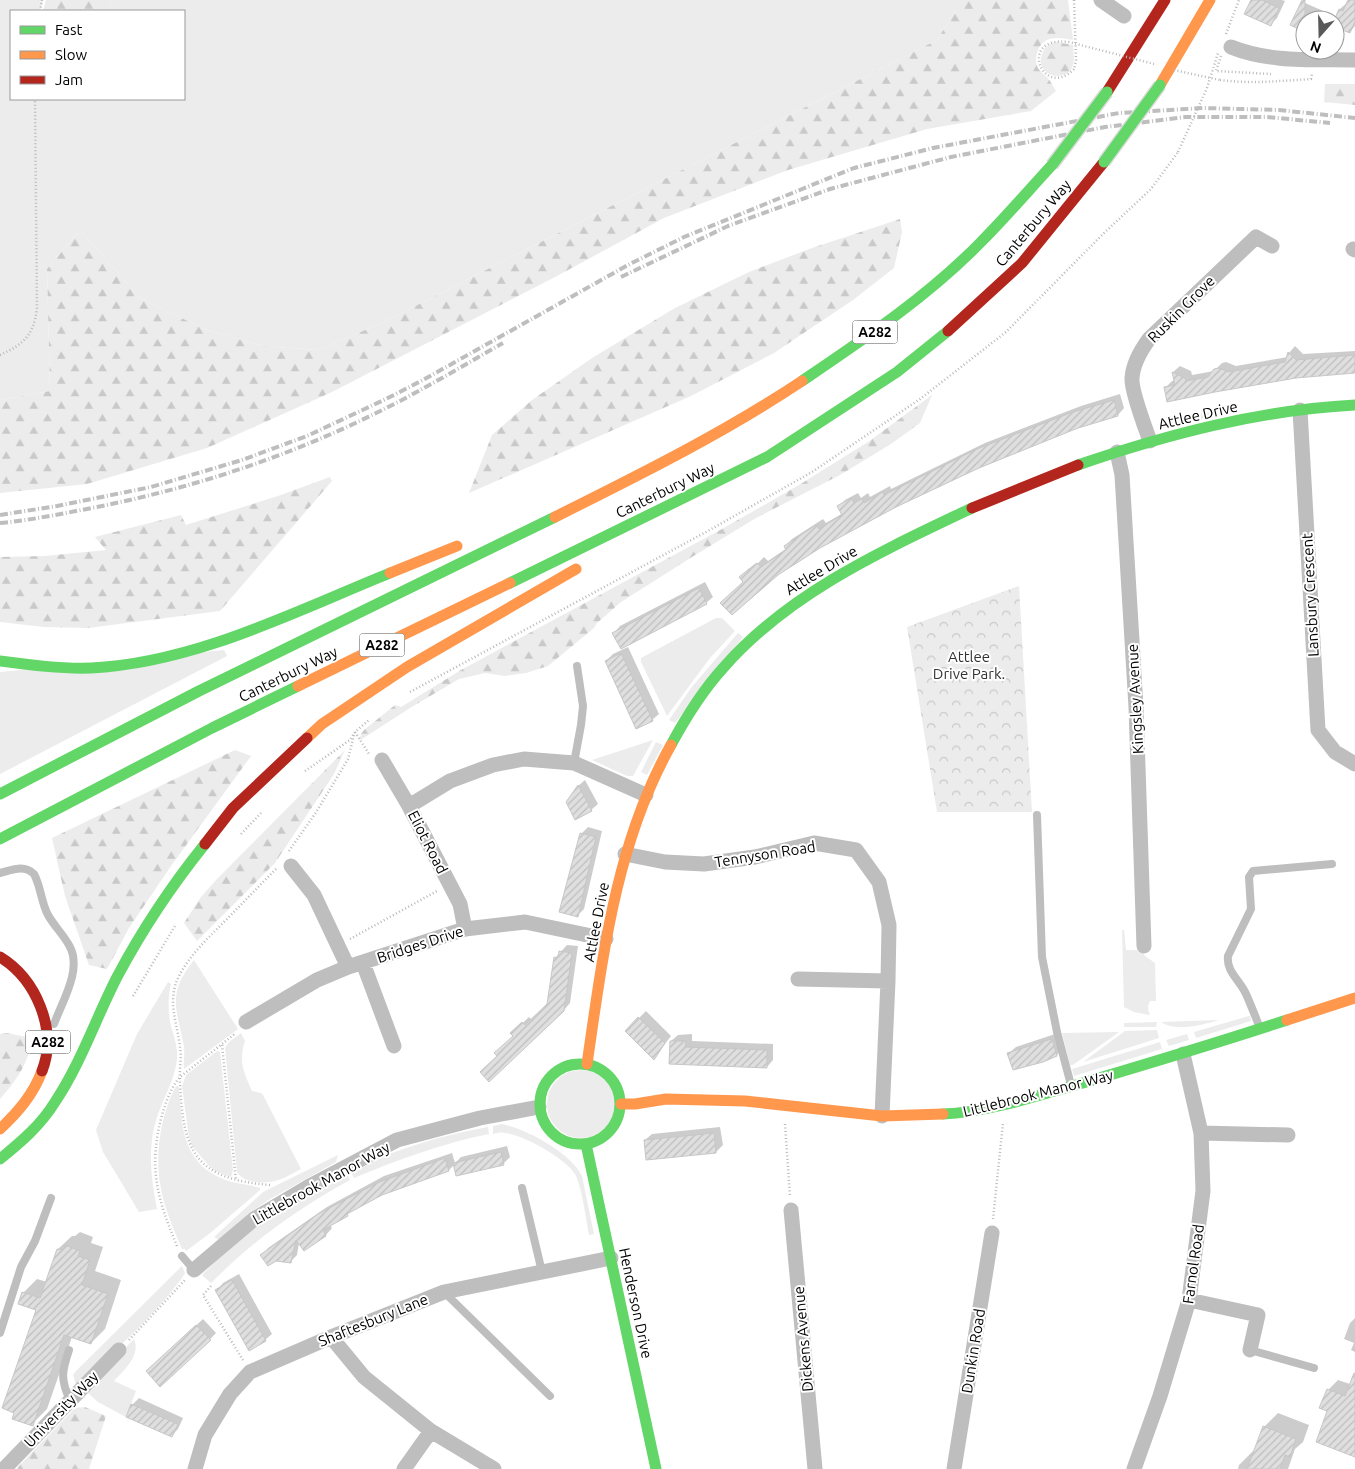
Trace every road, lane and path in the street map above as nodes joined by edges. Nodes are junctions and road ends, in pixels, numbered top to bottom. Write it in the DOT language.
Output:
graph roads {
  1 [pos="1074,0"];
  2 [pos="1101,0"];
  3 [pos="1164,0"];
  4 [pos="1210,0"];
  5 [pos="1124,16"];
  6 [pos="1231,47"];
  7 [pos="1355,60"];
  8 [pos="1155,65"];
  9 [pos="1174,70"];
  10 [pos="1312,75"];
  11 [pos="1206,88"];
  12 [pos="34,100"];
  13 [pos="1272,246"];
  14 [pos="0,356"];
  15 [pos="1355,405"];
  16 [pos="1300,410"];
  17 [pos="1150,441"];
  18 [pos="1117,452"];
  19 [pos="767,457"];
  20 [pos="668,461"];
  21 [pos="530,517"];
  22 [pos="630,537"];
  23 [pos="465,543"];
  24 [pos="587,562"];
  25 [pos="0,661"];
  26 [pos="577,666"];
  27 [pos="406,695"];
  28 [pos="375,715"];
  29 [pos="355,732"];
  30 [pos="382,760"];
  31 [pos="574,763"];
  32 [pos="1355,764"];
  33 [pos="299,775"];
  34 [pos="0,794"];
  35 [pos="646,795"];
  36 [pos="409,806"];
  37 [pos="266,808"];
  38 [pos="1036,815"];
  39 [pos="240,836"];
  40 [pos="0,839"];
  41 [pos="625,854"];
  42 [pos="285,863"];
  43 [pos="1332,864"];
  44 [pos="0,873"];
  45 [pos="450,884"];
  46 [pos="465,928"];
  47 [pos="606,939"];
  48 [pos="337,946"];
  49 [pos="1144,946"];
  50 [pos="0,957"];
  51 [pos="363,963"];
  52 [pos="348,967"];
  53 [pos="798,979"];
  54 [pos="888,981"];
  55 [pos="1355,998"];
  56 [pos="246,1022"];
  57 [pos="1260,1029"];
  58 [pos="48,1043"];
  59 [pos="222,1044"];
  60 [pos="394,1046"];
  61 [pos="1183,1054"];
  62 [pos="587,1064"];
  63 [pos="180,1077"];
  64 [pos="1071,1086"];
  65 [pos="621,1104"];
  66 [pos="1005,1104"];
  67 [pos="783,1106"];
  68 [pos="539,1107"];
  69 [pos="882,1116"];
  70 [pos="0,1128"];
  71 [pos="1201,1133"];
  72 [pos="1288,1135"];
  73 [pos="586,1144"];
  74 [pos="0,1159"];
  75 [pos="236,1180"];
  76 [pos="270,1185"];
  77 [pos="522,1188"];
  78 [pos="51,1198"];
  79 [pos="792,1210"];
  80 [pos="992,1233"];
  81 [pos="182,1256"];
  82 [pos="611,1258"];
  83 [pos="194,1270"];
  84 [pos="542,1272"];
  85 [pos="211,1286"];
  86 [pos="444,1292"];
  87 [pos="1189,1300"];
  88 [pos="0,1333"];
  89 [pos="331,1337"];
  90 [pos="68,1350"];
  91 [pos="120,1350"];
  92 [pos="1250,1350"];
  93 [pos="1314,1368"];
  94 [pos="250,1372"];
  95 [pos="550,1396"];
  96 [pos="70,1400"];
  97 [pos="431,1431"];
  98 [pos="4,1469"];
  99 [pos="195,1469"];
  100 [pos="404,1469"];
  101 [pos="494,1469"];
  102 [pos="656,1469"];
  103 [pos="815,1469"];
  104 [pos="954,1469"];
  105 [pos="1134,1469"];
  1 -- 8 [label="path, bridge"];
  2 -- 5 [label="street"];
  3 -- 20 [label="main road, Canterbury Way / A282, bridge"];
  4 -- 19 [label="main road, Canterbury Way / A282, bridge"];
  6 -- 7 [label="street"];
  9 -- 10 [label="path, bridge"];
  11 -- 27 [label="path, bridge"];
  12 -- 14 [label="path"];
  13 -- 17 [label="street, Ruskin Grove"];
  15 -- 16 [label="main road, Attlee Drive"];
  16 -- 17 [label="main road, Attlee Drive"];
  16 -- 32 [label="street, Lansbury Crescent"];
  17 -- 18 [label="main road, Attlee Drive"];
  18 -- 35 [label="main road, Attlee Drive"];
  18 -- 49 [label="street, Kingsley Avenue"];
  19 -- 22 [label="main road, A282"];
  19 -- 40 [label="main road, Canterbury Way / A282"];
  20 -- 21 [label="main road, A282"];
  20 -- 34 [label="main road, Canterbury Way / A282"];
  23 -- 25 [label="main road"];
  24 -- 74 [label="main road, A282"];
  26 -- 31 [label="lane"];
  28 -- 29 [label="path"];
  29 -- 30 [label="path"];
  29 -- 33 [label="path"];
  29 -- 42 [label="path"];
  30 -- 36 [label="street, Eliot Road"];
  31 -- 35 [label="street"];
  31 -- 36 [label="street"];
  35 -- 41 [label="main road, Attlee Drive"];
  36 -- 45 [label="street, Eliot Road"];
  37 -- 39 [label="path"];
  38 -- 64 [label="lane"];
  41 -- 47 [label="main road, Attlee Drive"];
  41 -- 54 [label="street, Tennyson Road"];
  42 -- 48 [label="street"];
  42 -- 63 [label="path"];
  43 -- 57 [label="lane"];
  44 -- 58 [label="lane"];
  45 -- 46 [label="street, Eliot Road"];
  45 -- 48 [label="path"];
  46 -- 47 [label="street, Bridges Drive"];
  46 -- 51 [label="street, Bridges Drive"];
  47 -- 62 [label="main road, Attlee Drive"];
  48 -- 52 [label="street"];
  50 -- 58 [label="main road, A282"];
  51 -- 52 [label="street, Bridges Drive"];
  51 -- 60 [label="street"];
  52 -- 56 [label="street, Bridges Drive"];
  53 -- 54 [label="street"];
  54 -- 69 [label="street, Tennyson Road"];
  55 -- 57 [label="main road, Littlebrook Manor Way"];
  56 -- 59 [label="path"];
  57 -- 61 [label="main road, Littlebrook Manor Way"];
  58 -- 70 [label="main road, A282"];
  59 -- 63 [label="path"];
  59 -- 75 [label="path"];
  61 -- 64 [label="main road, Littlebrook Manor Way"];
  61 -- 71 [label="street, Farnol Road"];
  62 -- 65 [label="main road"];
  62 -- 68 [label="main road"];
  63 -- 75 [label="path"];
  63 -- 81 [label="path"];
  64 -- 66 [label="main road, Littlebrook Manor Way"];
  65 -- 67 [label="main road, Littlebrook Manor Way"];
  65 -- 73 [label="main road"];
  66 -- 69 [label="main road, Littlebrook Manor Way"];
  66 -- 80 [label="path"];
  67 -- 69 [label="main road, Littlebrook Manor Way"];
  67 -- 79 [label="path"];
  68 -- 73 [label="main road"];
  68 -- 83 [label="street, Littlebrook Manor Way"];
  71 -- 72 [label="street"];
  71 -- 87 [label="street, Farnol Road"];
  73 -- 82 [label="main road, Henderson Drive"];
  75 -- 76 [label="path"];
  77 -- 84 [label="lane"];
  78 -- 88 [label="lane"];
  79 -- 103 [label="street, Dickens Avenue"];
  80 -- 104 [label="street, Dunkin Road"];
  81 -- 83 [label="lane"];
  82 -- 84 [label="street, Shaftesbury Lane"];
  82 -- 102 [label="main road, Henderson Drive"];
  83 -- 91 [label="path"];
  84 -- 86 [label="street, Shaftesbury Lane"];
  85 -- 94 [label="path"];
  86 -- 89 [label="street, Shaftesbury Lane"];
  86 -- 95 [label="lane"];
  87 -- 92 [label="street"];
  87 -- 105 [label="street, Farnol Road"];
  89 -- 94 [label="street, Shaftesbury Lane"];
  89 -- 97 [label="street"];
  90 -- 96 [label="lane"];
  91 -- 96 [label="street, University Way"];
  92 -- 93 [label="lane"];
  94 -- 99 [label="street, Shaftesbury Lane"];
  96 -- 98 [label="street, University Way"];
  97 -- 100 [label="street"];
  97 -- 101 [label="street"];
}
